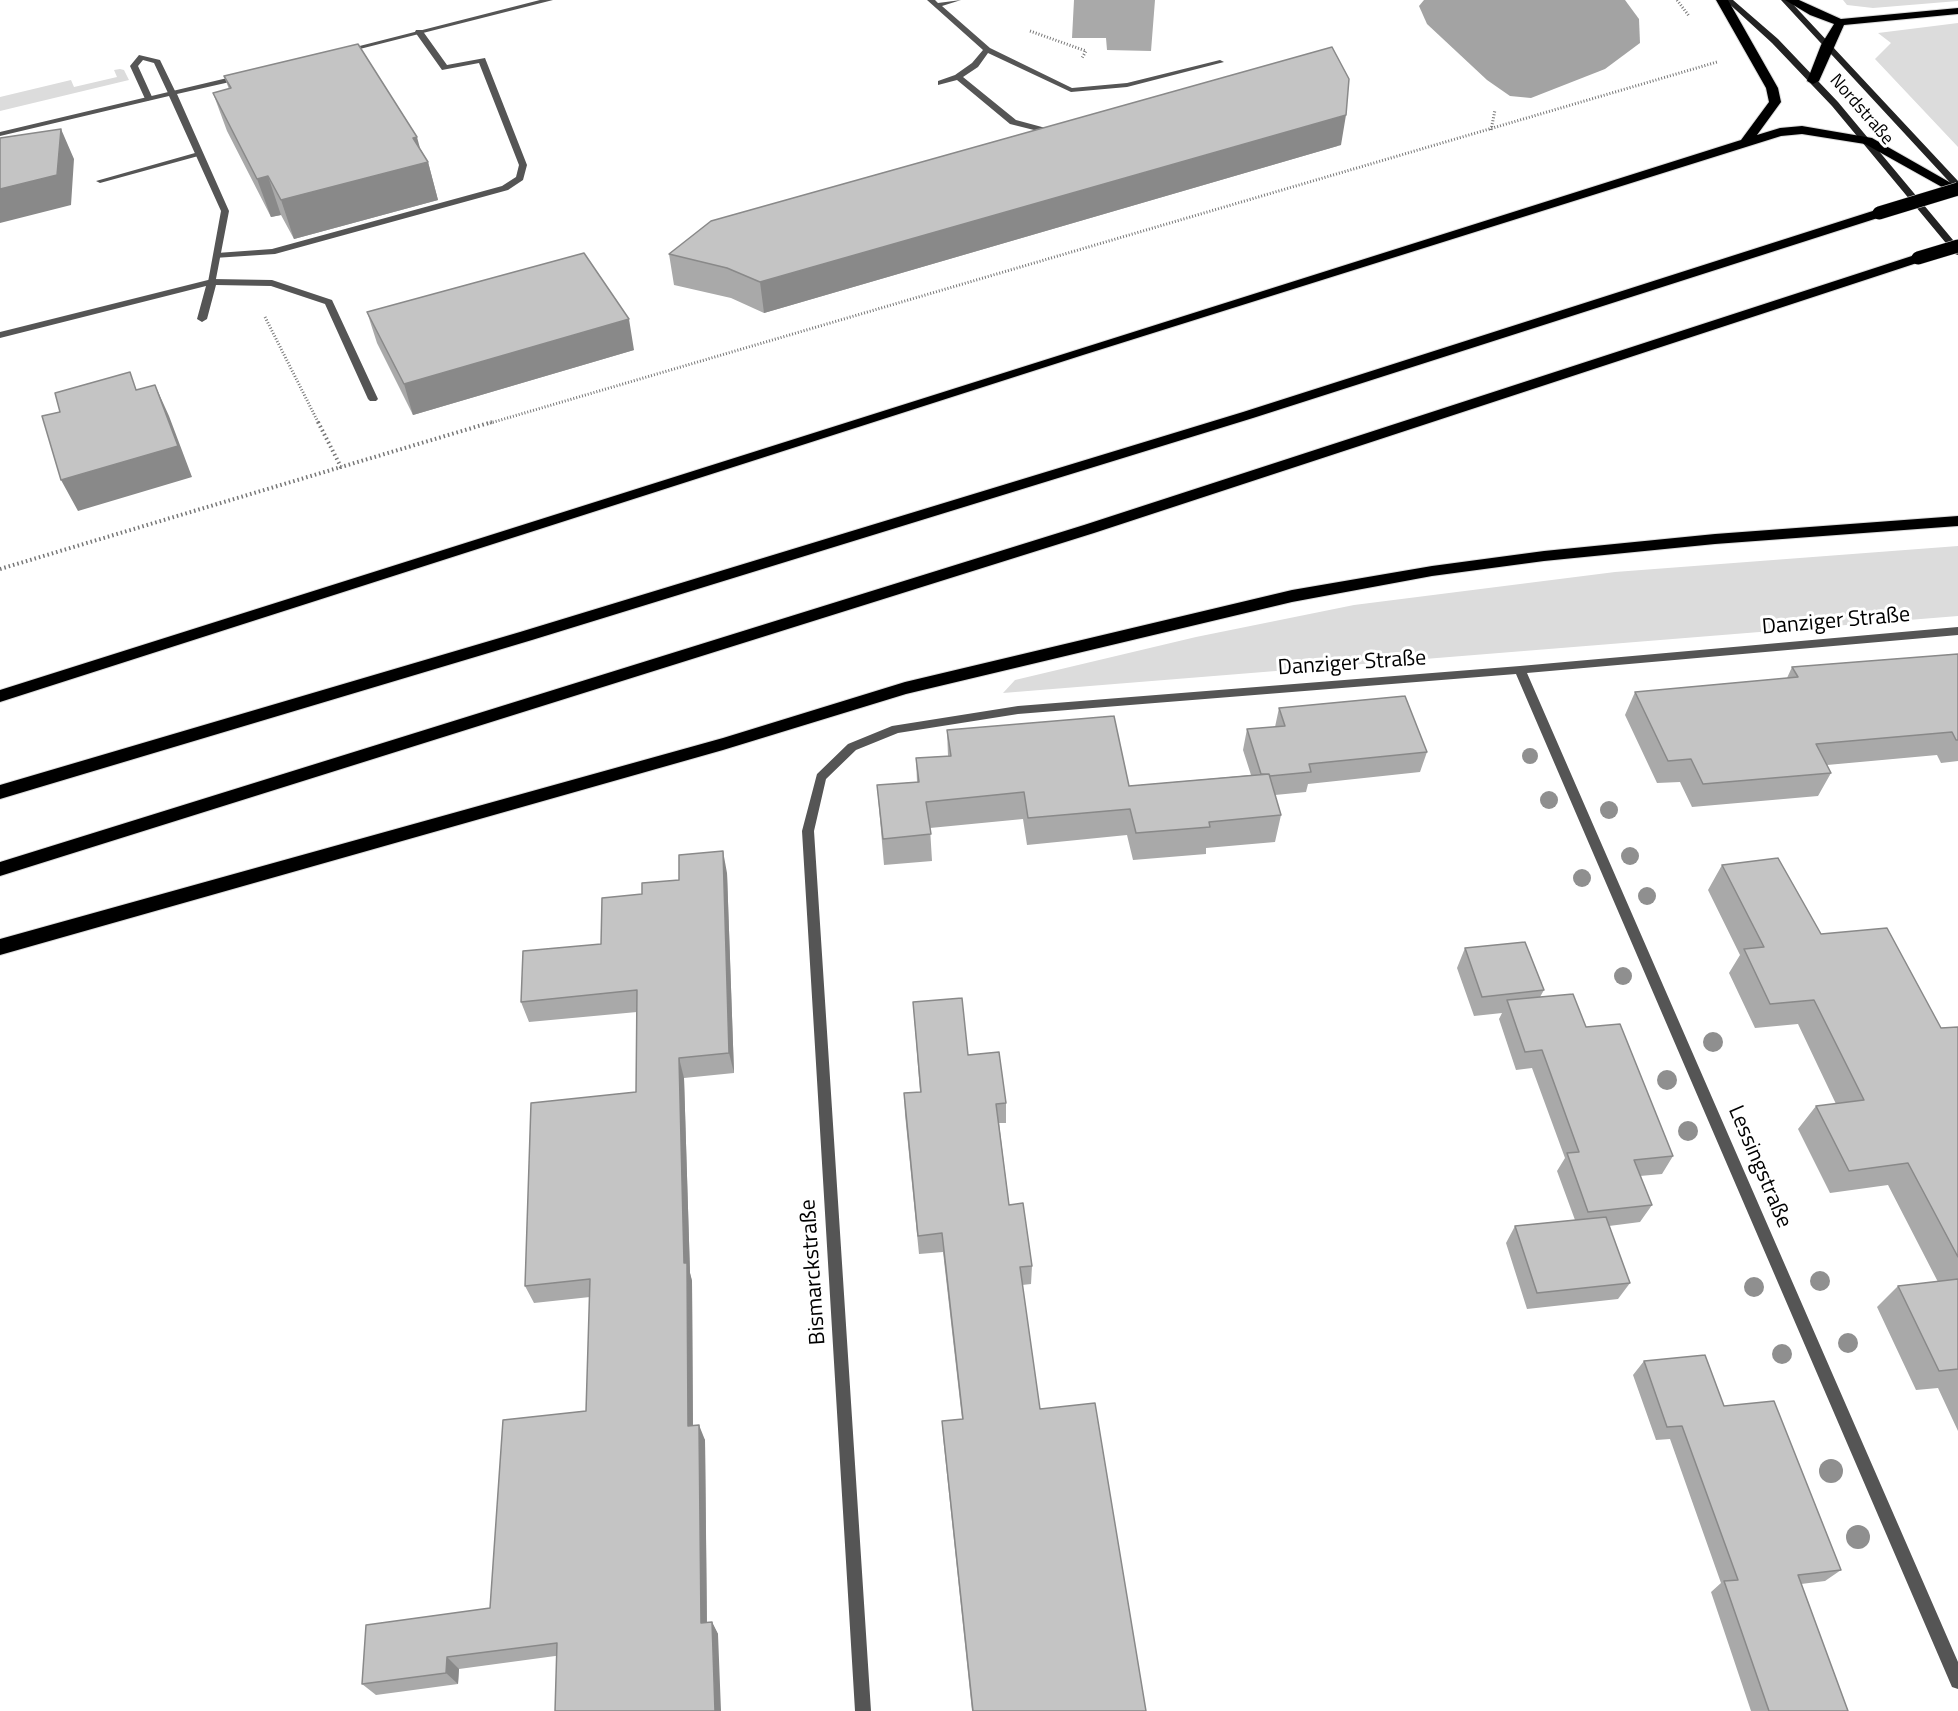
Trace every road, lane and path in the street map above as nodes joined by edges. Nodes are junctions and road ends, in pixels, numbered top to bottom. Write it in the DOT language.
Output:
graph roads {
  1 [pos="549,0"];
  2 [pos="957,0"];
  3 [pos="1722,0"];
  4 [pos="1730,0"];
  5 [pos="1785,0"];
  6 [pos="1791,0"];
  7 [pos="934,3"];
  8 [pos="1958,11"];
  9 [pos="1840,22"];
  10 [pos="1023,29"];
  11 [pos="419,32"];
  12 [pos="1827,45"];
  13 [pos="987,50"];
  14 [pos="340,52"];
  15 [pos="1751,52"];
  16 [pos="1082,59"];
  17 [pos="1220,62"];
  18 [pos="250,74"];
  19 [pos="958,77"];
  20 [pos="1813,81"];
  21 [pos="941,83"];
  22 [pos="172,93"];
  23 [pos="149,99"];
  24 [pos="1495,110"];
  25 [pos="1491,130"];
  26 [pos="0,134"];
  27 [pos="1059,134"];
  28 [pos="1744,141"];
  29 [pos="1868,141"];
  30 [pos="198,155"];
  31 [pos="100,181"];
  32 [pos="1958,189"];
  33 [pos="1957,249"];
  34 [pos="217,256"];
  35 [pos="212,282"];
  36 [pos="202,319"];
  37 [pos="0,335"];
  38 [pos="373,399"];
  39 [pos="341,467"];
  40 [pos="1958,522"];
  41 [pos="0,569"];
  42 [pos="1958,631"];
  43 [pos="1521,670"];
  44 [pos="0,696"];
  45 [pos="0,792"];
  46 [pos="808,831"];
  47 [pos="0,869"];
  48 [pos="0,947"];
  49 [pos="1958,1681"];
  50 [pos="863,1711"];
  1 -- 11 [label="street"];
  2 -- 7 [label="street"];
  3 -- 15 [label="highway"];
  4 -- 20 [label="main road, Nordstraße"];
  5 -- 12 [label="main road, Nordstraße"];
  6 -- 9 [label="highway"];
  7 -- 13 [label="street"];
  8 -- 9 [label="highway"];
  9 -- 12 [label="highway"];
  10 -- 16 [label="path"];
  11 -- 14 [label="street"];
  11 -- 34 [label="street"];
  12 -- 20 [label="highway"];
  12 -- 32 [label="main road, Nordstraße"];
  13 -- 17 [label="street"];
  13 -- 19 [label="street"];
  15 -- 25 [label="path"];
  15 -- 28 [label="highway"];
  18 -- 22 [label="street"];
  19 -- 21 [label="street"];
  19 -- 27 [label="street"];
  20 -- 29 [label="main road, Nordstraße"];
  22 -- 23 [label="street"];
  22 -- 23 [label="street"];
  22 -- 30 [label="street"];
  23 -- 26 [label="street"];
  24 -- 25 [label="path"];
  25 -- 39 [label="path"];
  28 -- 29 [label="highway"];
  28 -- 44 [label="highway"];
  29 -- 32 [label="highway"];
  29 -- 33 [label="main road, Nordstraße"];
  30 -- 31 [label="street"];
  30 -- 34 [label="street"];
  32 -- 45 [label="highway, bridge"];
  33 -- 47 [label="highway, bridge"];
  34 -- 35 [label="street"];
  35 -- 36 [label="street"];
  35 -- 37 [label="street"];
  35 -- 38 [label="street"];
  35 -- 39 [label="path"];
  39 -- 41 [label="path"];
  40 -- 48 [label="highway"];
  42 -- 43 [label="street, Danziger Straße"];
  43 -- 46 [label="street, Danziger Straße"];
  43 -- 49 [label="street, Lessingstraße"];
  46 -- 50 [label="street, Bismarckstraße"];
}
